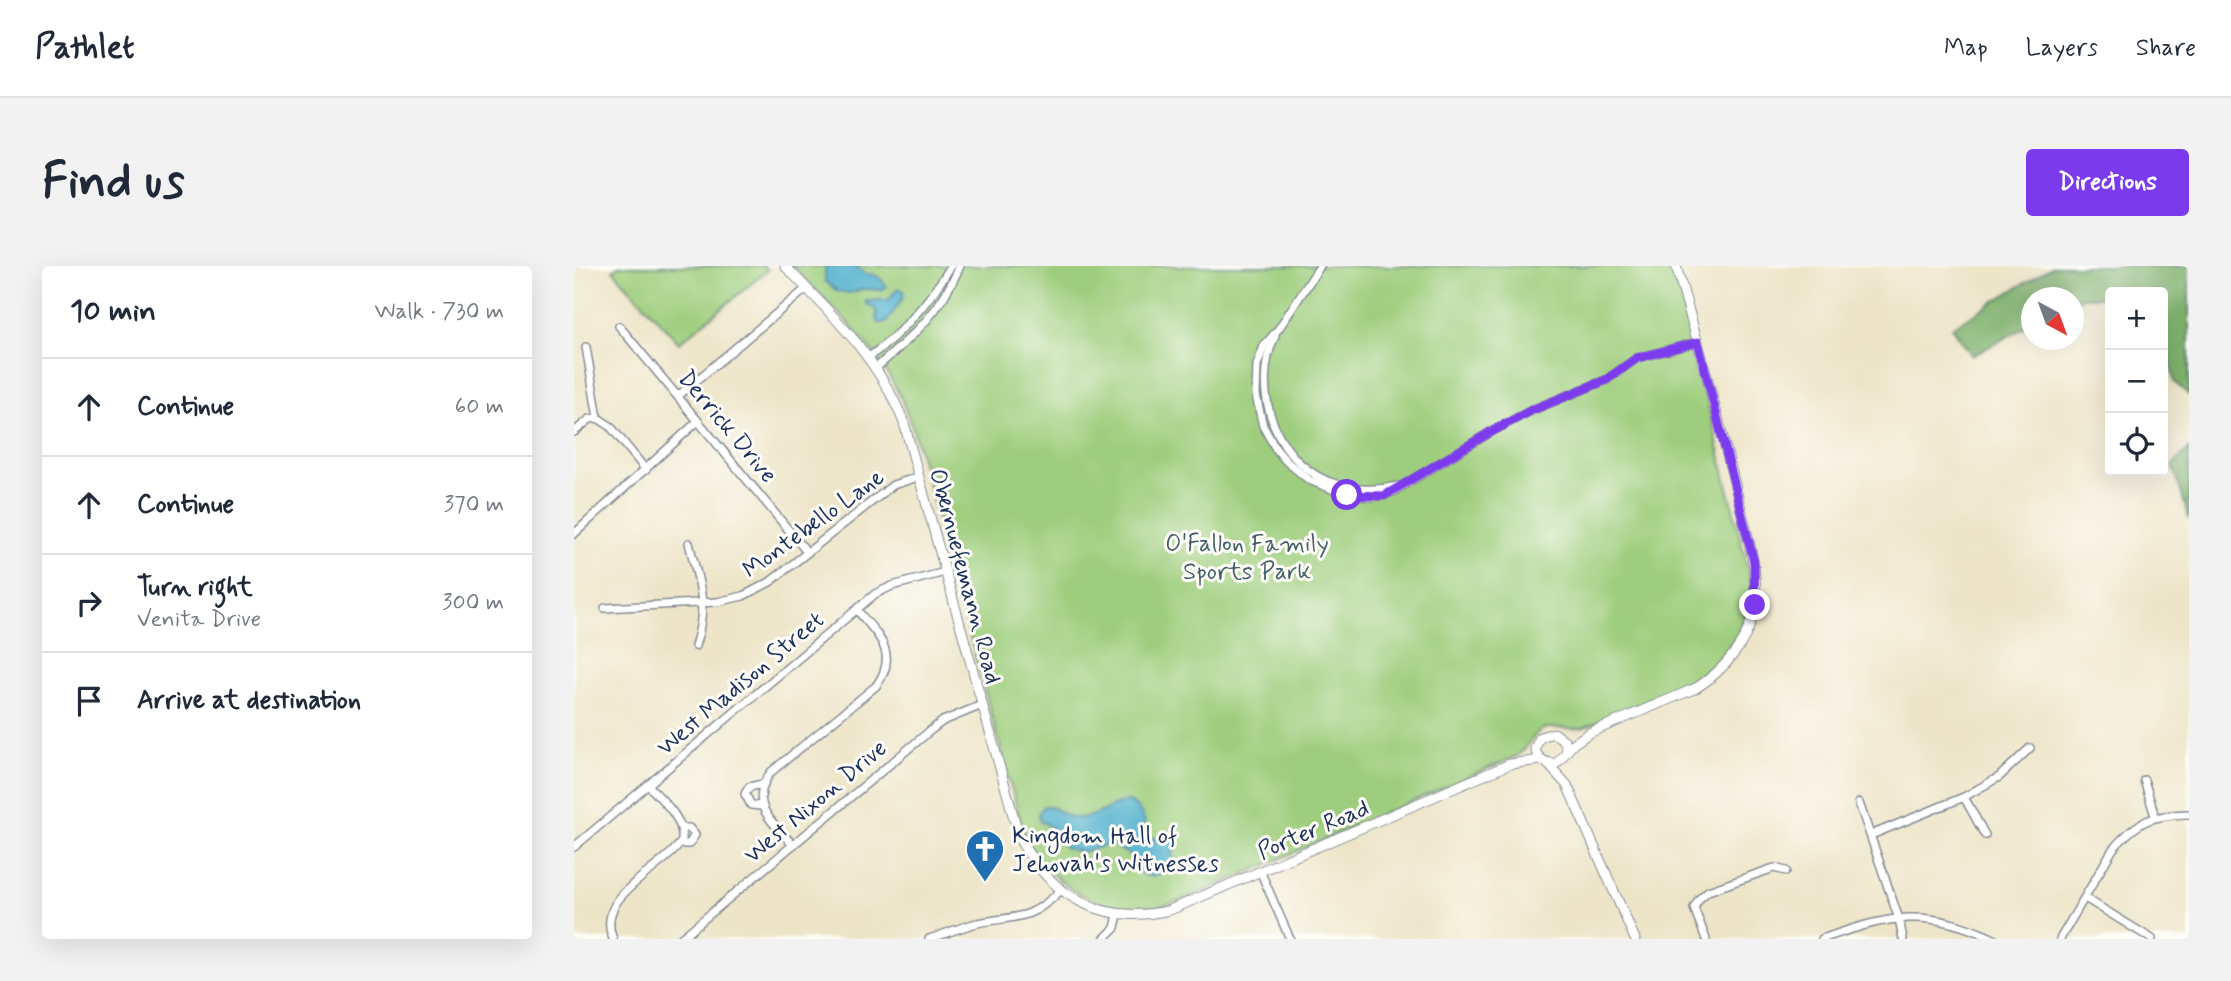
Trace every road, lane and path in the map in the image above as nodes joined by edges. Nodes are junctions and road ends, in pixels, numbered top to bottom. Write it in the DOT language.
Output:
graph roads {
  1 [pos="785,266"];
  2 [pos="951,266"];
  3 [pos="960,266"];
  4 [pos="1320,266"];
  5 [pos="1676,266"];
  6 [pos="807,288"];
  7 [pos="619,326"];
  8 [pos="1698,342"];
  9 [pos="586,347"];
  10 [pos="869,357"];
  11 [pos="877,367"];
  12 [pos="678,396"];
  13 [pos="598,418"];
  14 [pos="698,421"];
  15 [pos="574,432"];
  16 [pos="646,470"];
  17 [pos="918,477"];
  18 [pos="574,534"];
  19 [pos="689,542"];
  20 [pos="807,552"];
  21 [pos="945,572"];
  22 [pos="704,602"];
  23 [pos="605,608"];
  24 [pos="857,610"];
  25 [pos="695,646"];
  26 [pos="982,705"];
  27 [pos="1589,733"];
  28 [pos="1562,737"];
  29 [pos="1537,742"];
  30 [pos="2030,748"];
  31 [pos="1566,753"];
  32 [pos="1544,761"];
  33 [pos="1510,764"];
  34 [pos="2144,780"];
  35 [pos="763,784"];
  36 [pos="648,785"];
  37 [pos="1567,785"];
  38 [pos="1964,797"];
  39 [pos="1859,803"];
  40 [pos="761,806"];
  41 [pos="2189,814"];
  42 [pos="2155,816"];
  43 [pos="681,828"];
  44 [pos="574,833"];
  45 [pos="1871,835"];
  46 [pos="1985,835"];
  47 [pos="584,839"];
  48 [pos="681,844"];
  49 [pos="793,845"];
  50 [pos="574,847"];
  51 [pos="1786,871"];
  52 [pos="1261,873"];
  53 [pos="1061,890"];
  54 [pos="2085,898"];
  55 [pos="1086,905"];
  56 [pos="1118,914"];
  57 [pos="1899,919"];
  58 [pos="613,939"];
  59 [pos="680,939"];
  60 [pos="929,939"];
  61 [pos="1104,939"];
  62 [pos="1290,939"];
  63 [pos="1635,939"];
  64 [pos="1706,939"];
  65 [pos="1822,939"];
  66 [pos="1903,939"];
  67 [pos="1994,939"];
  68 [pos="2060,939"];
  69 [pos="2152,939"];
  1 -- 6 [label="street, Obernuefemann Road"];
  2 -- 10 [label="street"];
  3 -- 11 [label="street"];
  4 -- 8 [label="street"];
  5 -- 8 [label="street"];
  6 -- 10 [label="street, Obernuefemann Road"];
  6 -- 12 [label="street"];
  7 -- 12 [label="street, Derrick Drive"];
  8 -- 27 [label="street"];
  9 -- 13 [label="street"];
  10 -- 11 [label="street, Obernuefemann Road"];
  11 -- 17 [label="street, Obernuefemann Road"];
  12 -- 14 [label="street, Derrick Drive"];
  13 -- 15 [label="street"];
  13 -- 16 [label="street"];
  14 -- 16 [label="street"];
  14 -- 20 [label="street, Derrick Drive"];
  16 -- 18 [label="street"];
  17 -- 20 [label="street, Montebello Lane"];
  17 -- 21 [label="street, Obernuefemann Road"];
  19 -- 22 [label="street"];
  20 -- 22 [label="street, Montebello Lane"];
  21 -- 24 [label="street, West Madison Street"];
  21 -- 26 [label="street, Obernuefemann Road"];
  22 -- 23 [label="street, Montebello Lane"];
  22 -- 25 [label="street"];
  24 -- 35 [label="street"];
  24 -- 36 [label="street, West Madison Street"];
  26 -- 49 [label="street, West Nixon Drive"];
  26 -- 53 [label="street, Obernuefemann Road"];
  27 -- 28 [label="street"];
  27 -- 31 [label="street"];
  28 -- 29 [label="street"];
  28 -- 31 [label="street"];
  29 -- 32 [label="street"];
  29 -- 33 [label="street, Porter Road"];
  30 -- 38 [label="street"];
  31 -- 32 [label="street"];
  31 -- 37 [label="street"];
  32 -- 33 [label="street, Porter Road"];
  32 -- 37 [label="street"];
  33 -- 52 [label="street, Porter Road"];
  34 -- 42 [label="street"];
  35 -- 40 [label="street"];
  35 -- 40 [label="street"];
  36 -- 43 [label="street"];
  36 -- 47 [label="street, West Madison Street"];
  37 -- 63 [label="street"];
  38 -- 45 [label="street"];
  38 -- 46 [label="street"];
  39 -- 45 [label="street"];
  40 -- 49 [label="street"];
  41 -- 42 [label="street"];
  42 -- 54 [label="street"];
  43 -- 48 [label="street"];
  43 -- 48 [label="street"];
  44 -- 47 [label="street"];
  45 -- 57 [label="street"];
  47 -- 50 [label="street, West Madison Street"];
  48 -- 58 [label="street"];
  49 -- 59 [label="street, West Nixon Drive"];
  51 -- 64 [label="street"];
  52 -- 56 [label="street, Porter Road"];
  52 -- 62 [label="street"];
  53 -- 55 [label="street, Obernuefemann Road"];
  53 -- 60 [label="street"];
  54 -- 68 [label="street"];
  54 -- 69 [label="street"];
  55 -- 56 [label="street, Porter Road"];
  56 -- 61 [label="street"];
  57 -- 65 [label="street"];
  57 -- 66 [label="street"];
  57 -- 67 [label="street"];
}
